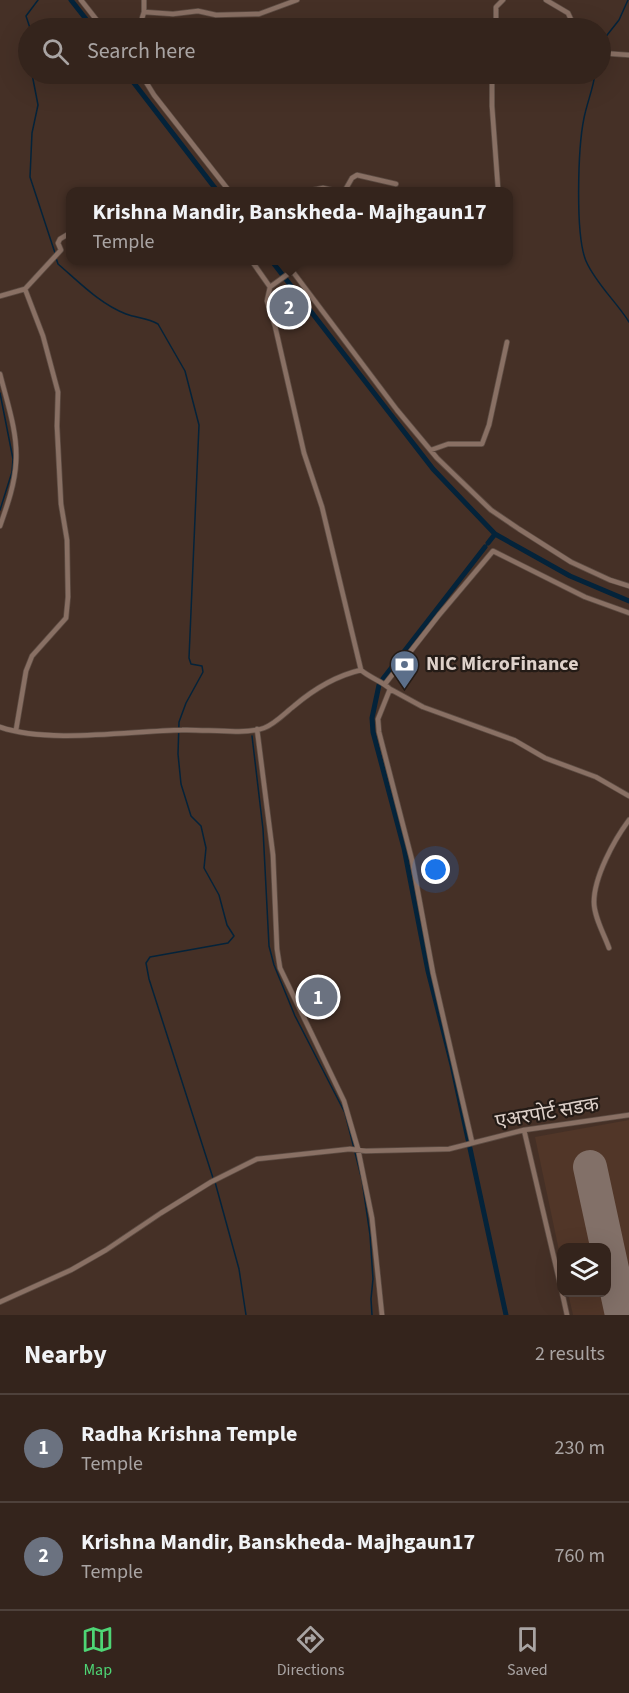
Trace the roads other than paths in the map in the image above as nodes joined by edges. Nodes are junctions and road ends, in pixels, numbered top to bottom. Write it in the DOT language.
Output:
graph roads {
  1 [pos="81,0"];
  2 [pos="144,0"];
  3 [pos="297,0"];
  4 [pos="502,0"];
  5 [pos="546,0"];
  6 [pos="144,12"];
  7 [pos="95,18"];
  8 [pos="142,18"];
  9 [pos="496,18"];
  10 [pos="570,18"];
  11 [pos="611,54"];
  12 [pos="629,55"];
  13 [pos="147,84"];
  14 [pos="492,84"];
  15 [pos="396,184"];
  16 [pos="226,187"];
  17 [pos="346,187"];
  18 [pos="498,187"];
  19 [pos="66,236"];
  20 [pos="255,265"];
  21 [pos="287,265"];
  22 [pos="292,272"];
  23 [pos="273,286"];
  24 [pos="25,289"];
  25 [pos="0,296"];
  26 [pos="507,342"];
  27 [pos="0,374"];
  28 [pos="430,450"];
  29 [pos="0,526"];
  30 [pos="629,586"];
  31 [pos="629,613"];
  32 [pos="361,670"];
  33 [pos="385,684"];
  34 [pos="390,689"];
  35 [pos="0,727"];
  36 [pos="257,729"];
  37 [pos="16,730"];
  38 [pos="629,796"];
  39 [pos="629,820"];
  40 [pos="609,948"];
  41 [pos="629,1115"];
  42 [pos="524,1130"];
  43 [pos="472,1142"];
  44 [pos="354,1149"];
  45 [pos="557,1271"];
  46 [pos="563,1297"];
  47 [pos="0,1302"];
  48 [pos="382,1315"];
  49 [pos="567,1315"];
  1 -- 7 [label="street"];
  2 -- 6 [label="street"];
  3 -- 6 [label="street"];
  4 -- 9 [label="street"];
  5 -- 10 [label="street"];
  6 -- 8 [label="street"];
  11 -- 12 [label="street"];
  13 -- 16 [label="street"];
  14 -- 18 [label="street"];
  15 -- 17 [label="street"];
  19 -- 24 [label="street"];
  20 -- 23 [label="street"];
  21 -- 22 [label="street"];
  22 -- 23 [label="street"];
  22 -- 28 [label="street"];
  23 -- 32 [label="street"];
  24 -- 25 [label="street"];
  24 -- 37 [label="street"];
  26 -- 28 [label="street"];
  27 -- 29 [label="street"];
  28 -- 30 [label="street"];
  31 -- 33 [label="street"];
  32 -- 33 [label="street"];
  32 -- 36 [label="street"];
  33 -- 34 [label="street"];
  34 -- 38 [label="street"];
  34 -- 43 [label="street"];
  35 -- 37 [label="street"];
  36 -- 37 [label="street"];
  36 -- 44 [label="street"];
  39 -- 40 [label="street"];
  41 -- 42 [label="street, एअरपोर्ट सडक"];
  42 -- 43 [label="street, एअरपोर्ट सडक"];
  42 -- 45 [label="street"];
  43 -- 44 [label="street, एअरपोर्ट सडक"];
  44 -- 47 [label="street, एअरपोर्ट सडक"];
  44 -- 48 [label="street"];
  46 -- 49 [label="street"];
}
